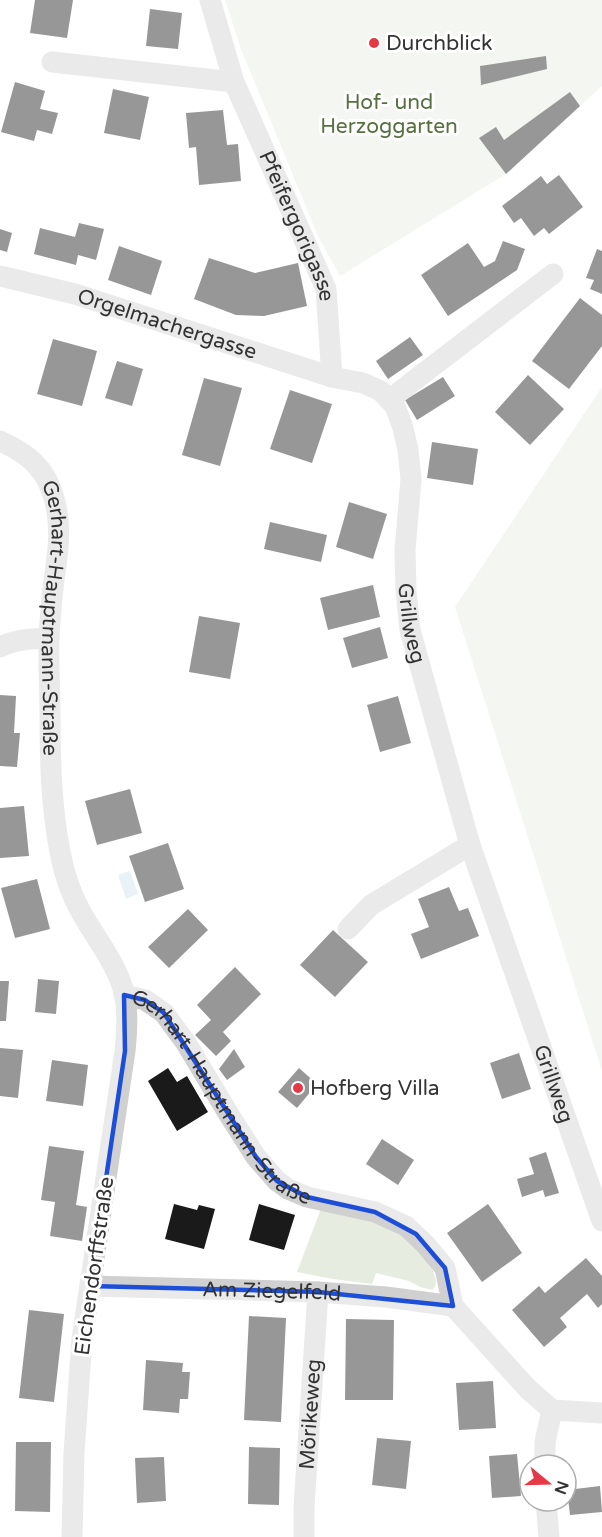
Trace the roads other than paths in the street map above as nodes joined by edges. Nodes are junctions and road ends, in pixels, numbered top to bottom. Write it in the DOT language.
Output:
graph roads {
  1 [pos="210,0"];
  2 [pos="52,62"];
  3 [pos="234,82"];
  4 [pos="553,274"];
  5 [pos="0,276"];
  6 [pos="332,377"];
  7 [pos="390,399"];
  8 [pos="0,441"];
  9 [pos="49,638"];
  10 [pos="0,647"];
  11 [pos="470,845"];
  12 [pos="348,929"];
  13 [pos="124,995"];
  14 [pos="602,1221"];
  15 [pos="90,1287"];
  16 [pos="318,1292"];
  17 [pos="453,1306"];
  18 [pos="552,1410"];
  19 [pos="602,1413"];
  20 [pos="545,1453"];
  21 [pos="547,1513"];
  22 [pos="72,1537"];
  23 [pos="304,1537"];
  24 [pos="549,1537"];
  1 -- 3 [label="street, Pfeifergorigasse"];
  2 -- 3 [label="street"];
  3 -- 6 [label="street, Pfeifergorigasse"];
  4 -- 7 [label="street"];
  5 -- 6 [label="street, Orgelmachergasse"];
  6 -- 7 [label="street"];
  7 -- 11 [label="street, Grillweg"];
  8 -- 9 [label="street, Gerhart-Hauptmann-Straße"];
  9 -- 10 [label="street"];
  9 -- 13 [label="street, Gerhart-Hauptmann-Straße"];
  11 -- 12 [label="street"];
  11 -- 14 [label="street, Grillweg"];
  13 -- 15 [label="street, Eichendorffstraße"];
  13 -- 17 [label="street, Gerhart-Hauptmann-Straße"];
  15 -- 16 [label="street, Am Ziegelfeld"];
  15 -- 22 [label="street, Eichendorffstraße"];
  16 -- 17 [label="street, Am Ziegelfeld"];
  16 -- 23 [label="street, Mörikeweg"];
  17 -- 18 [label="street, Gerhart-Hauptmann-Straße"];
  18 -- 19 [label="street"];
  18 -- 20 [label="street"];
  21 -- 24 [label="street"];
}
